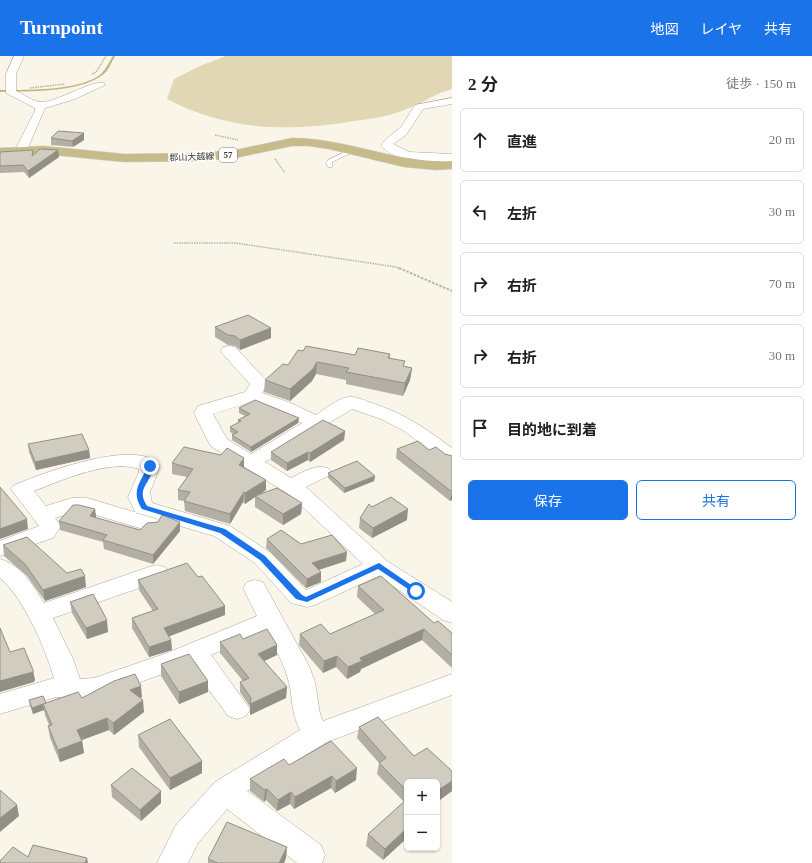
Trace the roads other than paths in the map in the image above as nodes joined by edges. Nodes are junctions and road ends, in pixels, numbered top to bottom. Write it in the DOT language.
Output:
graph roads {
  1 [pos="19,56"];
  2 [pos="100,84"];
  3 [pos="40,106"];
  4 [pos="450,106"];
  5 [pos="21,150"];
  6 [pos="351,150"];
  7 [pos="0,152"];
  8 [pos="452,158"];
  9 [pos="452,165"];
  10 [pos="330,166"];
  11 [pos="229,351"];
  12 [pos="252,396"];
  13 [pos="316,422"];
  14 [pos="449,452"];
  15 [pos="251,462"];
  16 [pos="321,472"];
  17 [pos="290,486"];
  18 [pos="42,515"];
  19 [pos="150,524"];
  20 [pos="0,549"];
  21 [pos="379,566"];
  22 [pos="0,567"];
  23 [pos="157,573"];
  24 [pos="255,588"];
  25 [pos="39,614"];
  26 [pos="452,614"];
  27 [pos="271,620"];
  28 [pos="195,652"];
  29 [pos="452,684"];
  30 [pos="70,688"];
  31 [pos="0,704"];
  32 [pos="237,709"];
  33 [pos="317,734"];
  34 [pos="225,791"];
  35 [pos="310,855"];
  36 [pos="172,863"];
  1 -- 3 [label="street"];
  2 -- 3 [label="street"];
  3 -- 5 [label="street"];
  4 -- 8 [label="street"];
  5 -- 6 [label="main road, 郡山大越線 / 57"];
  5 -- 7 [label="main road, 郡山大越線 / 57"];
  6 -- 9 [label="main road, 郡山大越線 / 57"];
  6 -- 10 [label="lane"];
  11 -- 12 [label="street"];
  12 -- 13 [label="street"];
  12 -- 15 [label="street"];
  13 -- 14 [label="street"];
  13 -- 15 [label="street"];
  15 -- 17 [label="street"];
  16 -- 17 [label="street"];
  17 -- 21 [label="street"];
  18 -- 19 [label="street"];
  18 -- 20 [label="street"];
  18 -- 21 [label="street"];
  21 -- 26 [label="street"];
  22 -- 25 [label="street"];
  23 -- 25 [label="street"];
  24 -- 27 [label="street"];
  25 -- 30 [label="street"];
  27 -- 28 [label="street"];
  27 -- 33 [label="street"];
  28 -- 30 [label="street"];
  28 -- 32 [label="street"];
  29 -- 33 [label="street"];
  30 -- 31 [label="street"];
  33 -- 34 [label="street"];
  34 -- 35 [label="street"];
  34 -- 36 [label="street"];
}
